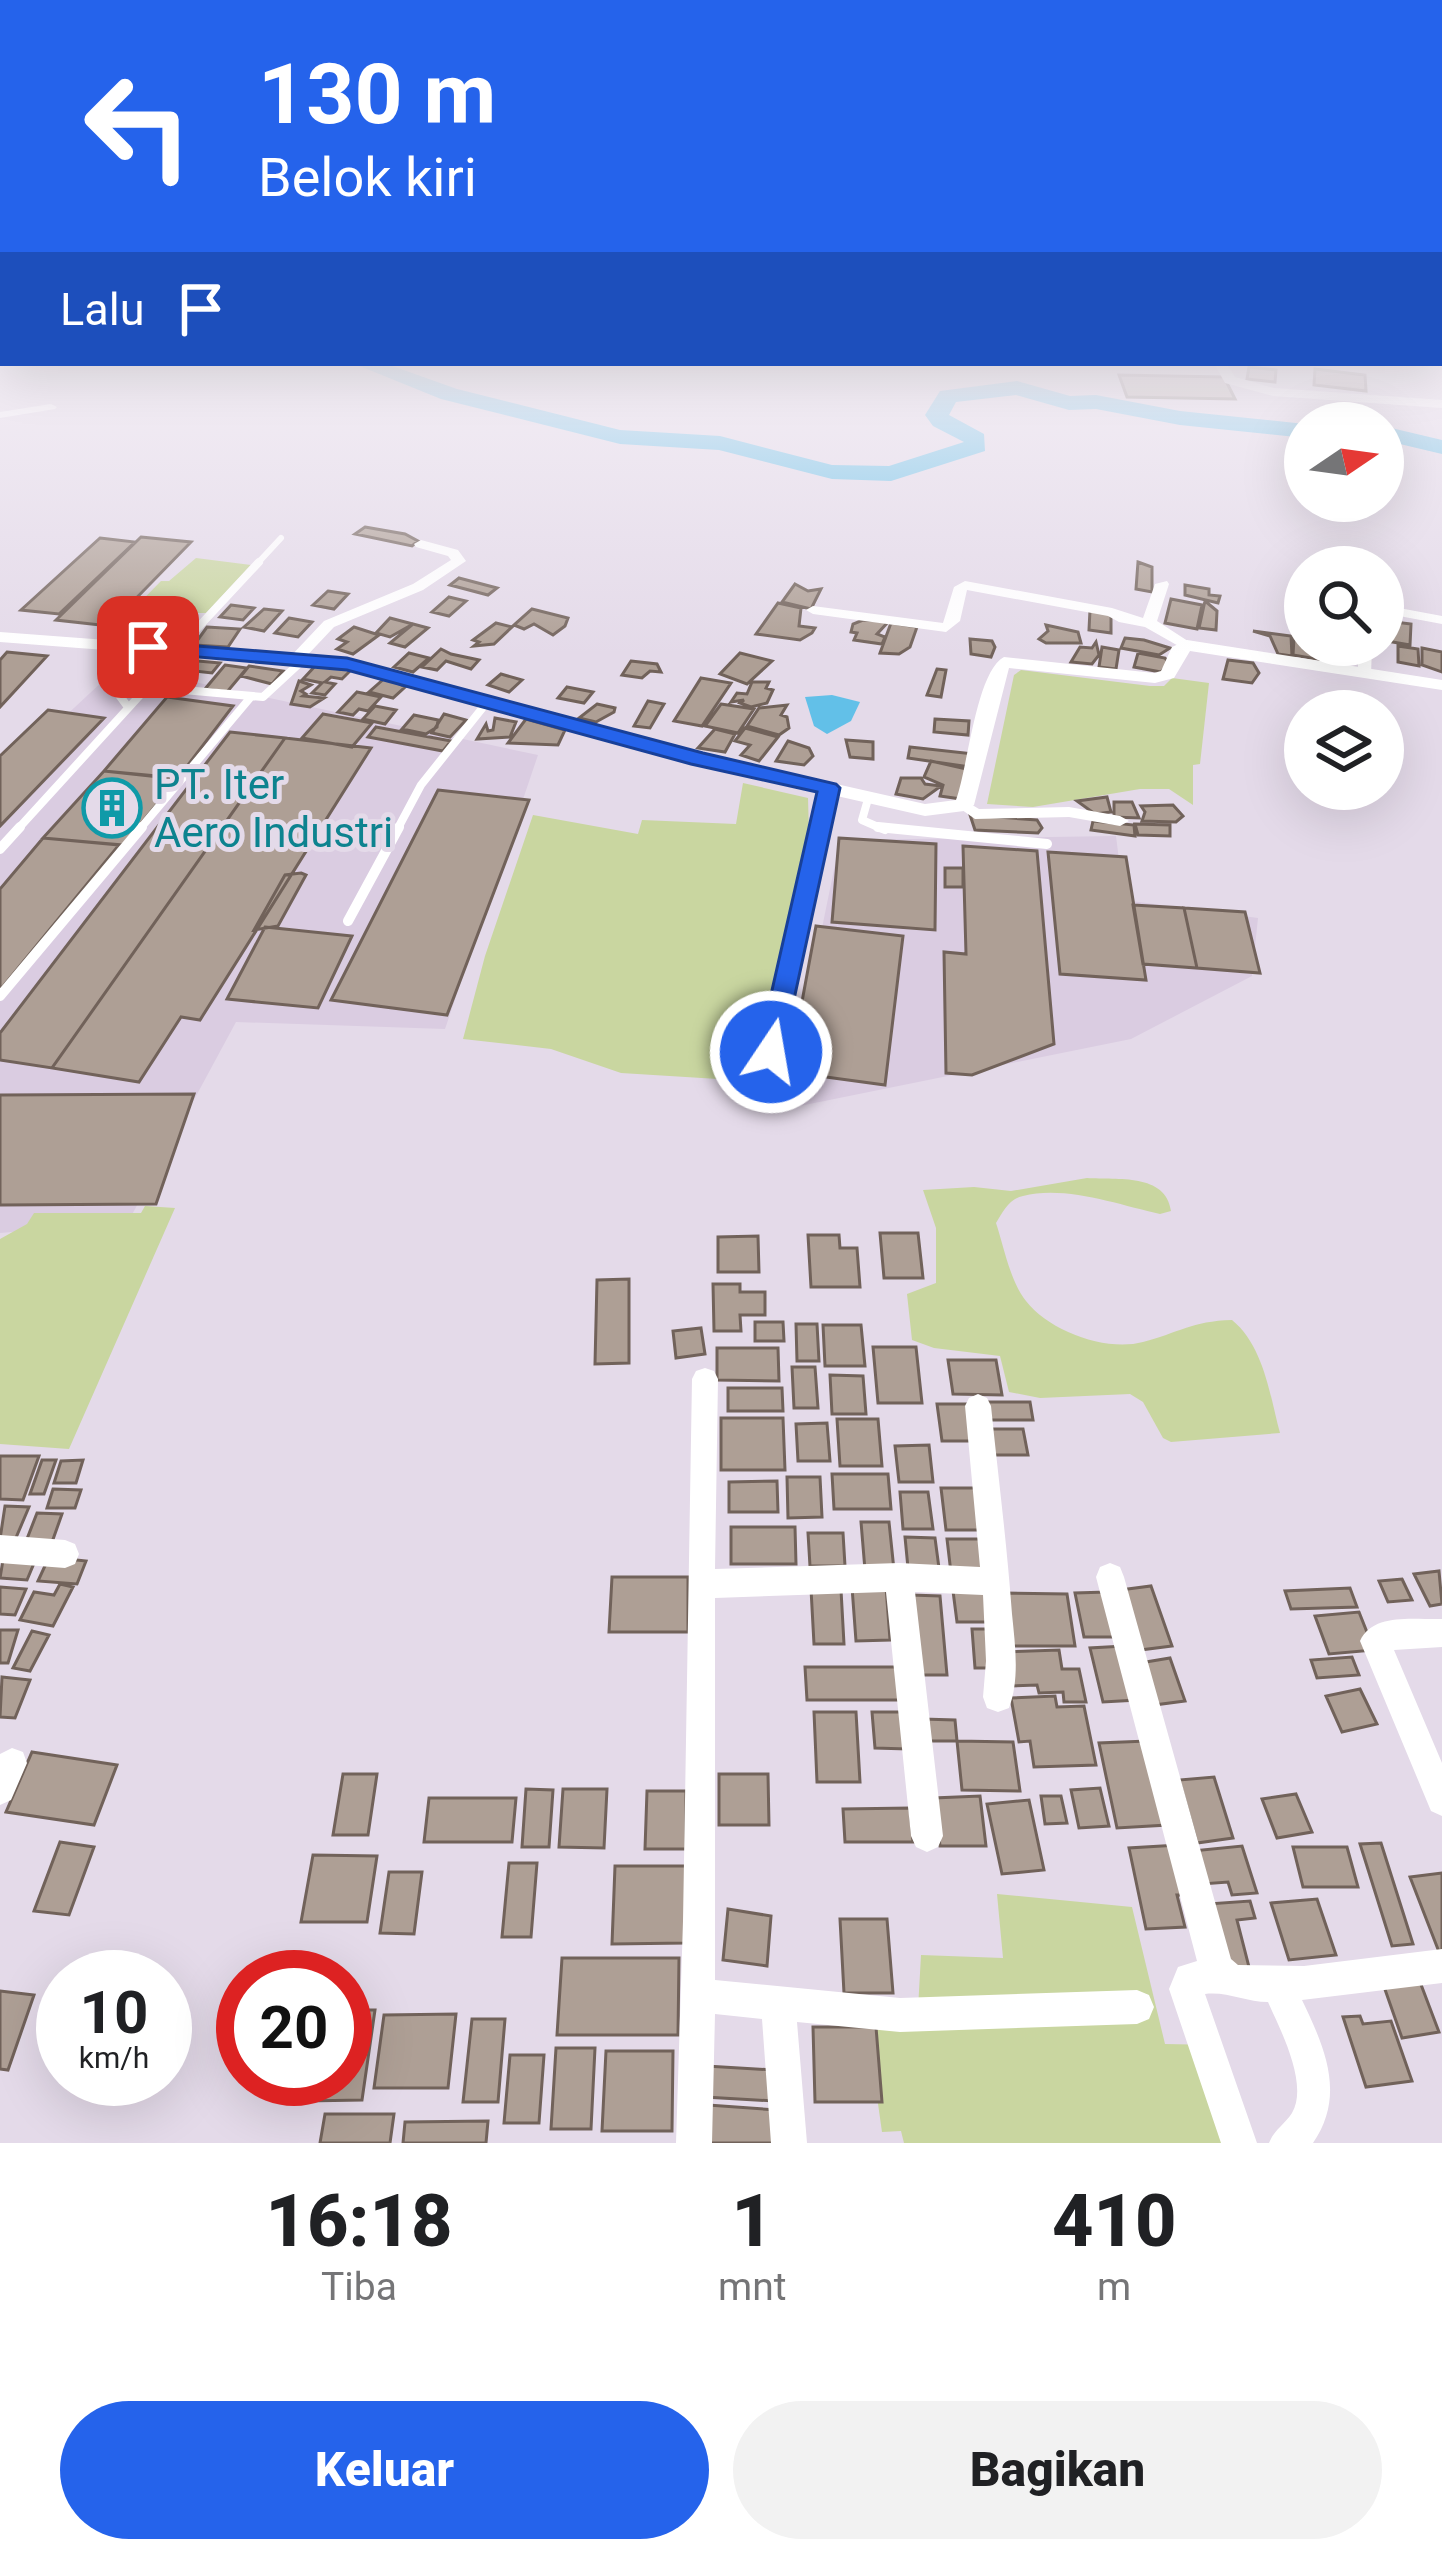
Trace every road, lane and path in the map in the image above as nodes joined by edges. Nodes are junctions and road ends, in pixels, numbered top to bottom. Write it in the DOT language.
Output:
graph roads {
  1 [pos="281,538"];
  2 [pos="421,544"];
  3 [pos="1162,584"];
  4 [pos="813,610"];
  5 [pos="1404,613"];
  6 [pos="1442,620"];
  7 [pos="1150,623"];
  8 [pos="0,637"];
  9 [pos="118,645"];
  10 [pos="1187,645"];
  11 [pos="177,650"];
  12 [pos="299,660"];
  13 [pos="1366,666"];
  14 [pos="1366,673"];
  15 [pos="1442,685"];
  16 [pos="250,698"];
  17 [pos="488,701"];
  18 [pos="128,707"];
  19 [pos="829,788"];
  20 [pos="868,799"];
  21 [pos="964,805"];
  22 [pos="1120,821"];
  23 [pos="1047,844"];
  24 [pos="0,848"];
  25 [pos="348,921"];
  26 [pos="0,996"];
  27 [pos="771,1052"];
  28 [pos="706,1379"];
  29 [pos="978,1406"];
  30 [pos="0,1549"];
  31 [pos="64,1554"];
  32 [pos="899,1577"];
  33 [pos="1110,1577"];
  34 [pos="996,1582"];
  35 [pos="700,1584"];
  36 [pos="1442,1633"];
  37 [pos="998,1697"];
  38 [pos="1442,1800"];
  39 [pos="927,1836"];
  40 [pos="1442,1966"];
  41 [pos="1222,1975"];
  42 [pos="1276,1983"];
  43 [pos="696,1996"];
  44 [pos="778,2003"];
  45 [pos="1137,2007"];
  46 [pos="694,2143"];
  47 [pos="789,2143"];
  48 [pos="1239,2143"];
  49 [pos="1287,2143"];
  1 -- 11 [label="lane"];
  2 -- 12 [label="street"];
  3 -- 7 [label="street"];
  4 -- 7 [label="street"];
  5 -- 6 [label="street"];
  7 -- 10 [label="street"];
  8 -- 9 [label="street"];
  9 -- 11 [label="street"];
  9 -- 18 [label="lane"];
  10 -- 14 [label="street"];
  10 -- 21 [label="street"];
  11 -- 12 [label="street"];
  12 -- 16 [label="lane"];
  12 -- 17 [label="street"];
  13 -- 14 [label="street"];
  14 -- 15 [label="street"];
  16 -- 18 [label="lane"];
  16 -- 26 [label="lane"];
  17 -- 19 [label="street"];
  17 -- 25 [label="lane"];
  18 -- 24 [label="lane"];
  19 -- 20 [label="street"];
  19 -- 27 [label="lane"];
  20 -- 21 [label="street"];
  20 -- 23 [label="lane"];
  21 -- 22 [label="street"];
  28 -- 35 [label="street"];
  29 -- 34 [label="street"];
  30 -- 31 [label="street"];
  32 -- 34 [label="street"];
  32 -- 35 [label="street"];
  32 -- 39 [label="street"];
  33 -- 41 [label="street"];
  34 -- 37 [label="street"];
  35 -- 43 [label="street"];
  36 -- 38 [label="street"];
  40 -- 42 [label="street"];
  41 -- 42 [label="street"];
  41 -- 48 [label="street"];
  42 -- 49 [label="street"];
  43 -- 44 [label="street"];
  43 -- 46 [label="street"];
  44 -- 45 [label="street"];
  44 -- 47 [label="street"];
}
